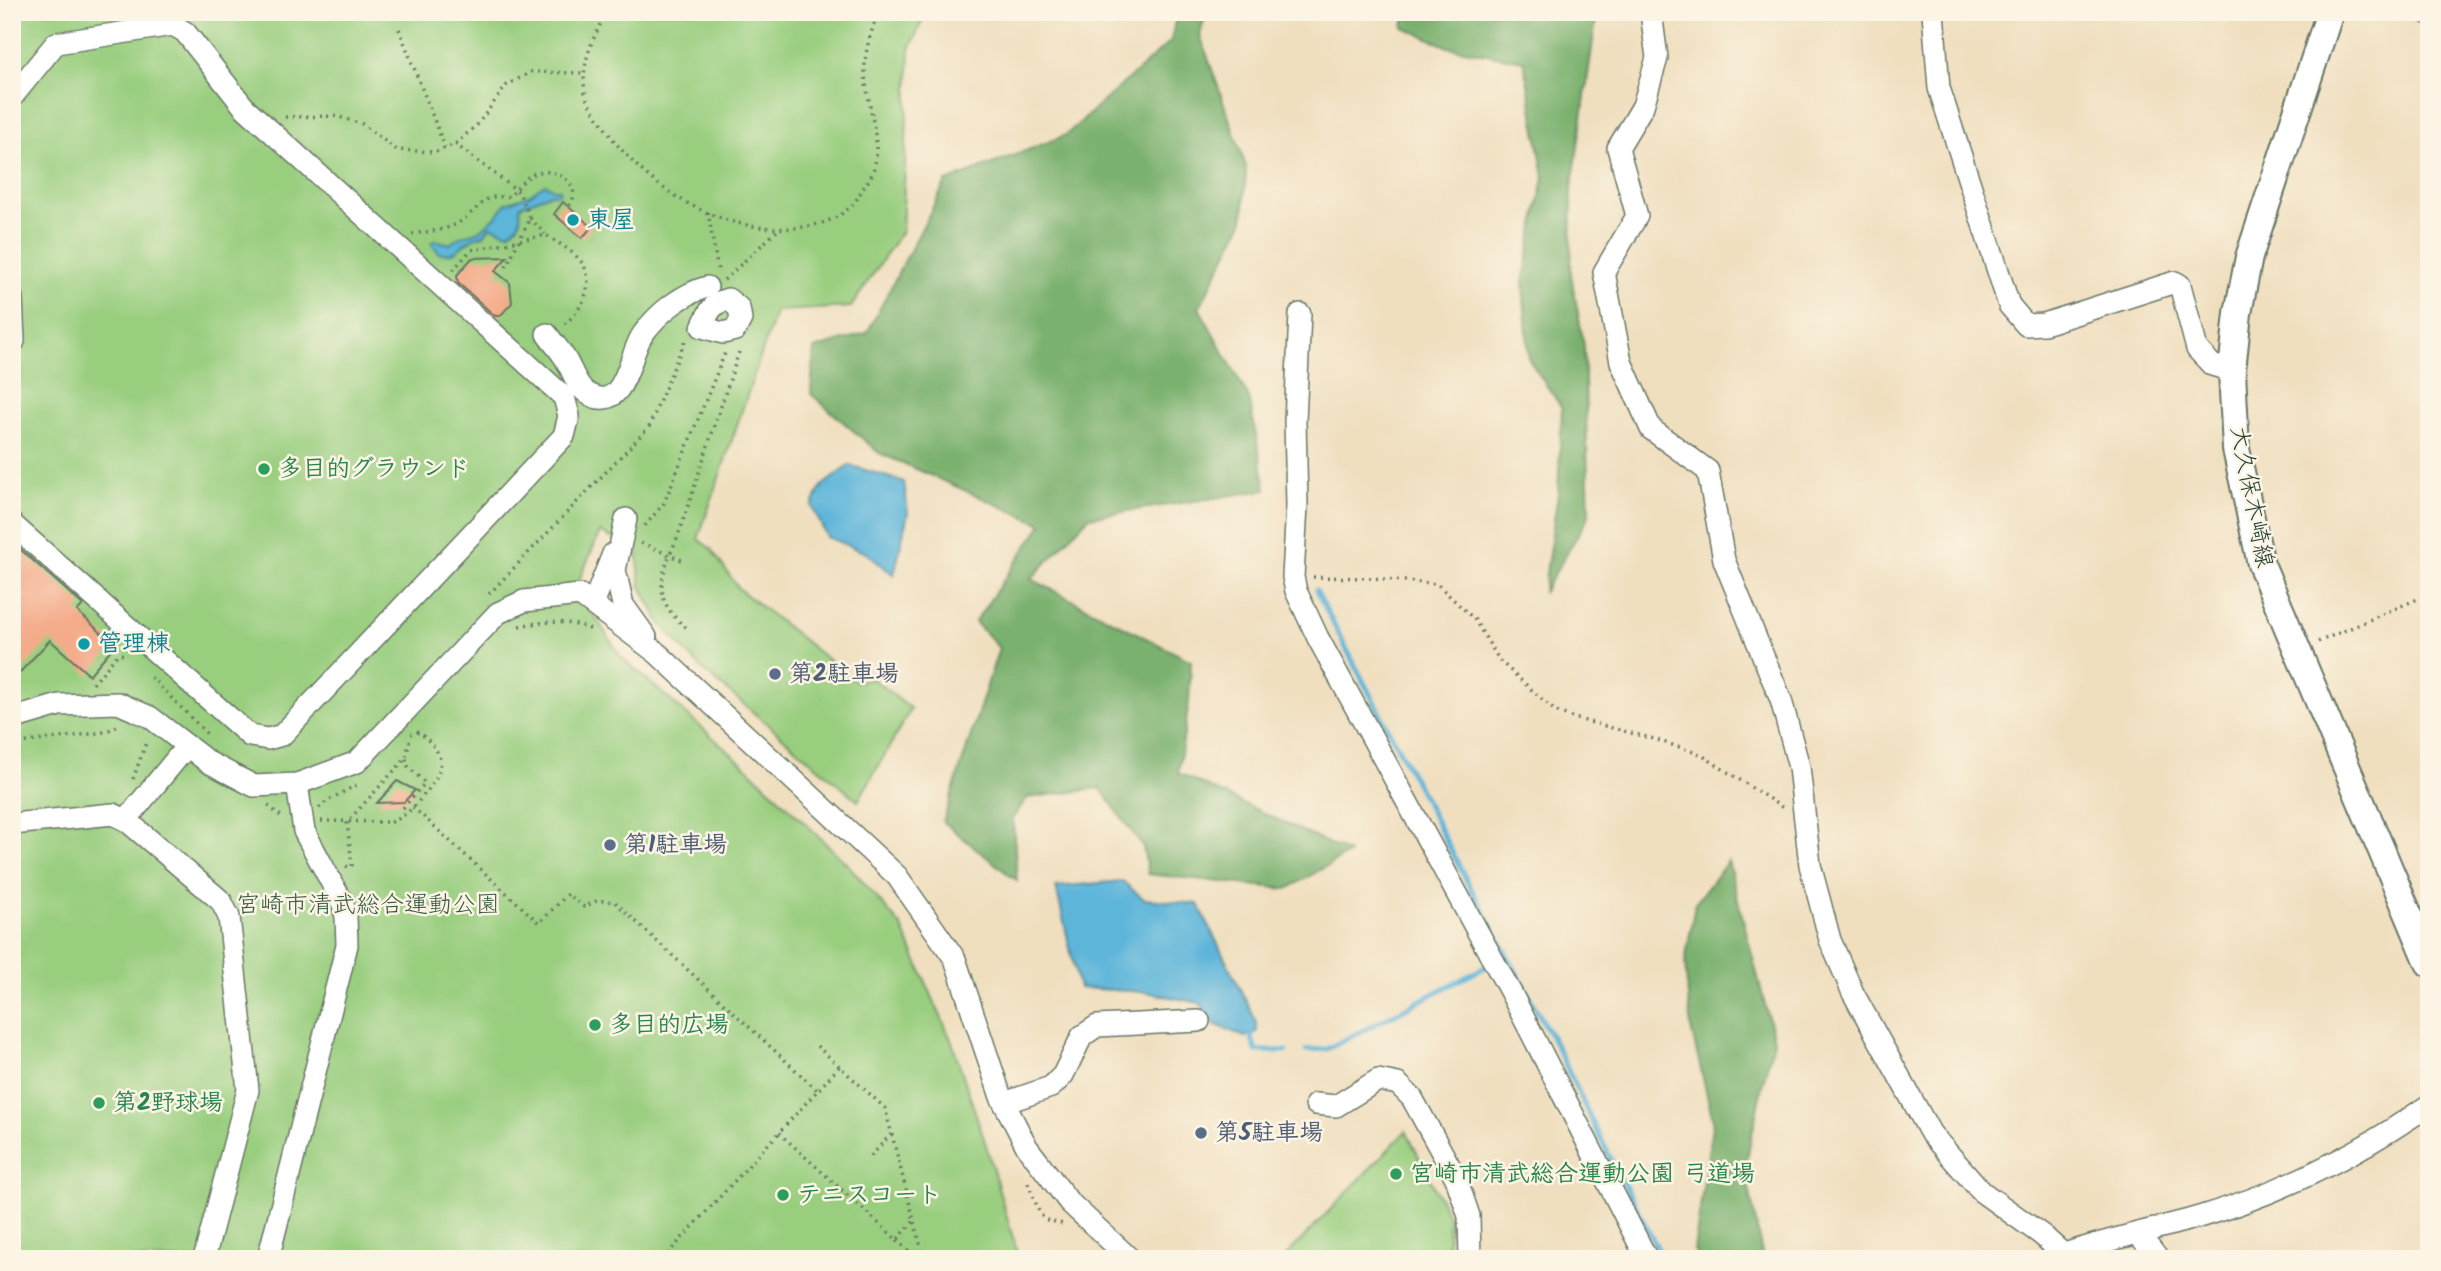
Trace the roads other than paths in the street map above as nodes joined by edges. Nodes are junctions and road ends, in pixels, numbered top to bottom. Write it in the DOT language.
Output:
graph roads {
  1 [pos="1651,12"];
  2 [pos="1933,12"];
  3 [pos="2330,12"];
  4 [pos="12,97"];
  5 [pos="713,286"];
  6 [pos="12,298"];
  7 [pos="1300,314"];
  8 [pos="547,334"];
  9 [pos="12,344"];
  10 [pos="2232,371"];
  11 [pos="12,524"];
  12 [pos="587,599"];
  13 [pos="657,653"];
  14 [pos="12,719"];
  15 [pos="187,746"];
  16 [pos="297,784"];
  17 [pos="126,820"];
  18 [pos="12,824"];
  19 [pos="2429,963"];
  20 [pos="1199,1021"];
  21 [pos="1004,1103"];
  22 [pos="1316,1104"];
  23 [pos="2429,1105"];
  24 [pos="2138,1233"];
  25 [pos="2056,1256"];
  26 [pos="204,1259"];
  27 [pos="268,1259"];
  28 [pos="1130,1259"];
  29 [pos="1470,1259"];
  30 [pos="1647,1259"];
  31 [pos="2158,1259"];
  1 -- 25 [label="street"];
  2 -- 10 [label="street"];
  3 -- 10 [label="main road, 大久保木崎線"];
  4 -- 11 [label="street"];
  5 -- 8 [label="street"];
  6 -- 9 [label="street"];
  7 -- 30 [label="street"];
  10 -- 19 [label="main road, 大久保木崎線"];
  12 -- 13 [label="street"];
  12 -- 13 [label="street"];
  12 -- 16 [label="street"];
  13 -- 21 [label="street"];
  14 -- 15 [label="street"];
  15 -- 16 [label="street"];
  15 -- 17 [label="street"];
  16 -- 27 [label="street"];
  17 -- 18 [label="street"];
  17 -- 26 [label="street"];
  20 -- 21 [label="street"];
  21 -- 28 [label="street"];
  22 -- 29 [label="street"];
  23 -- 24 [label="street"];
  24 -- 25 [label="street"];
  24 -- 31 [label="street"];
}
